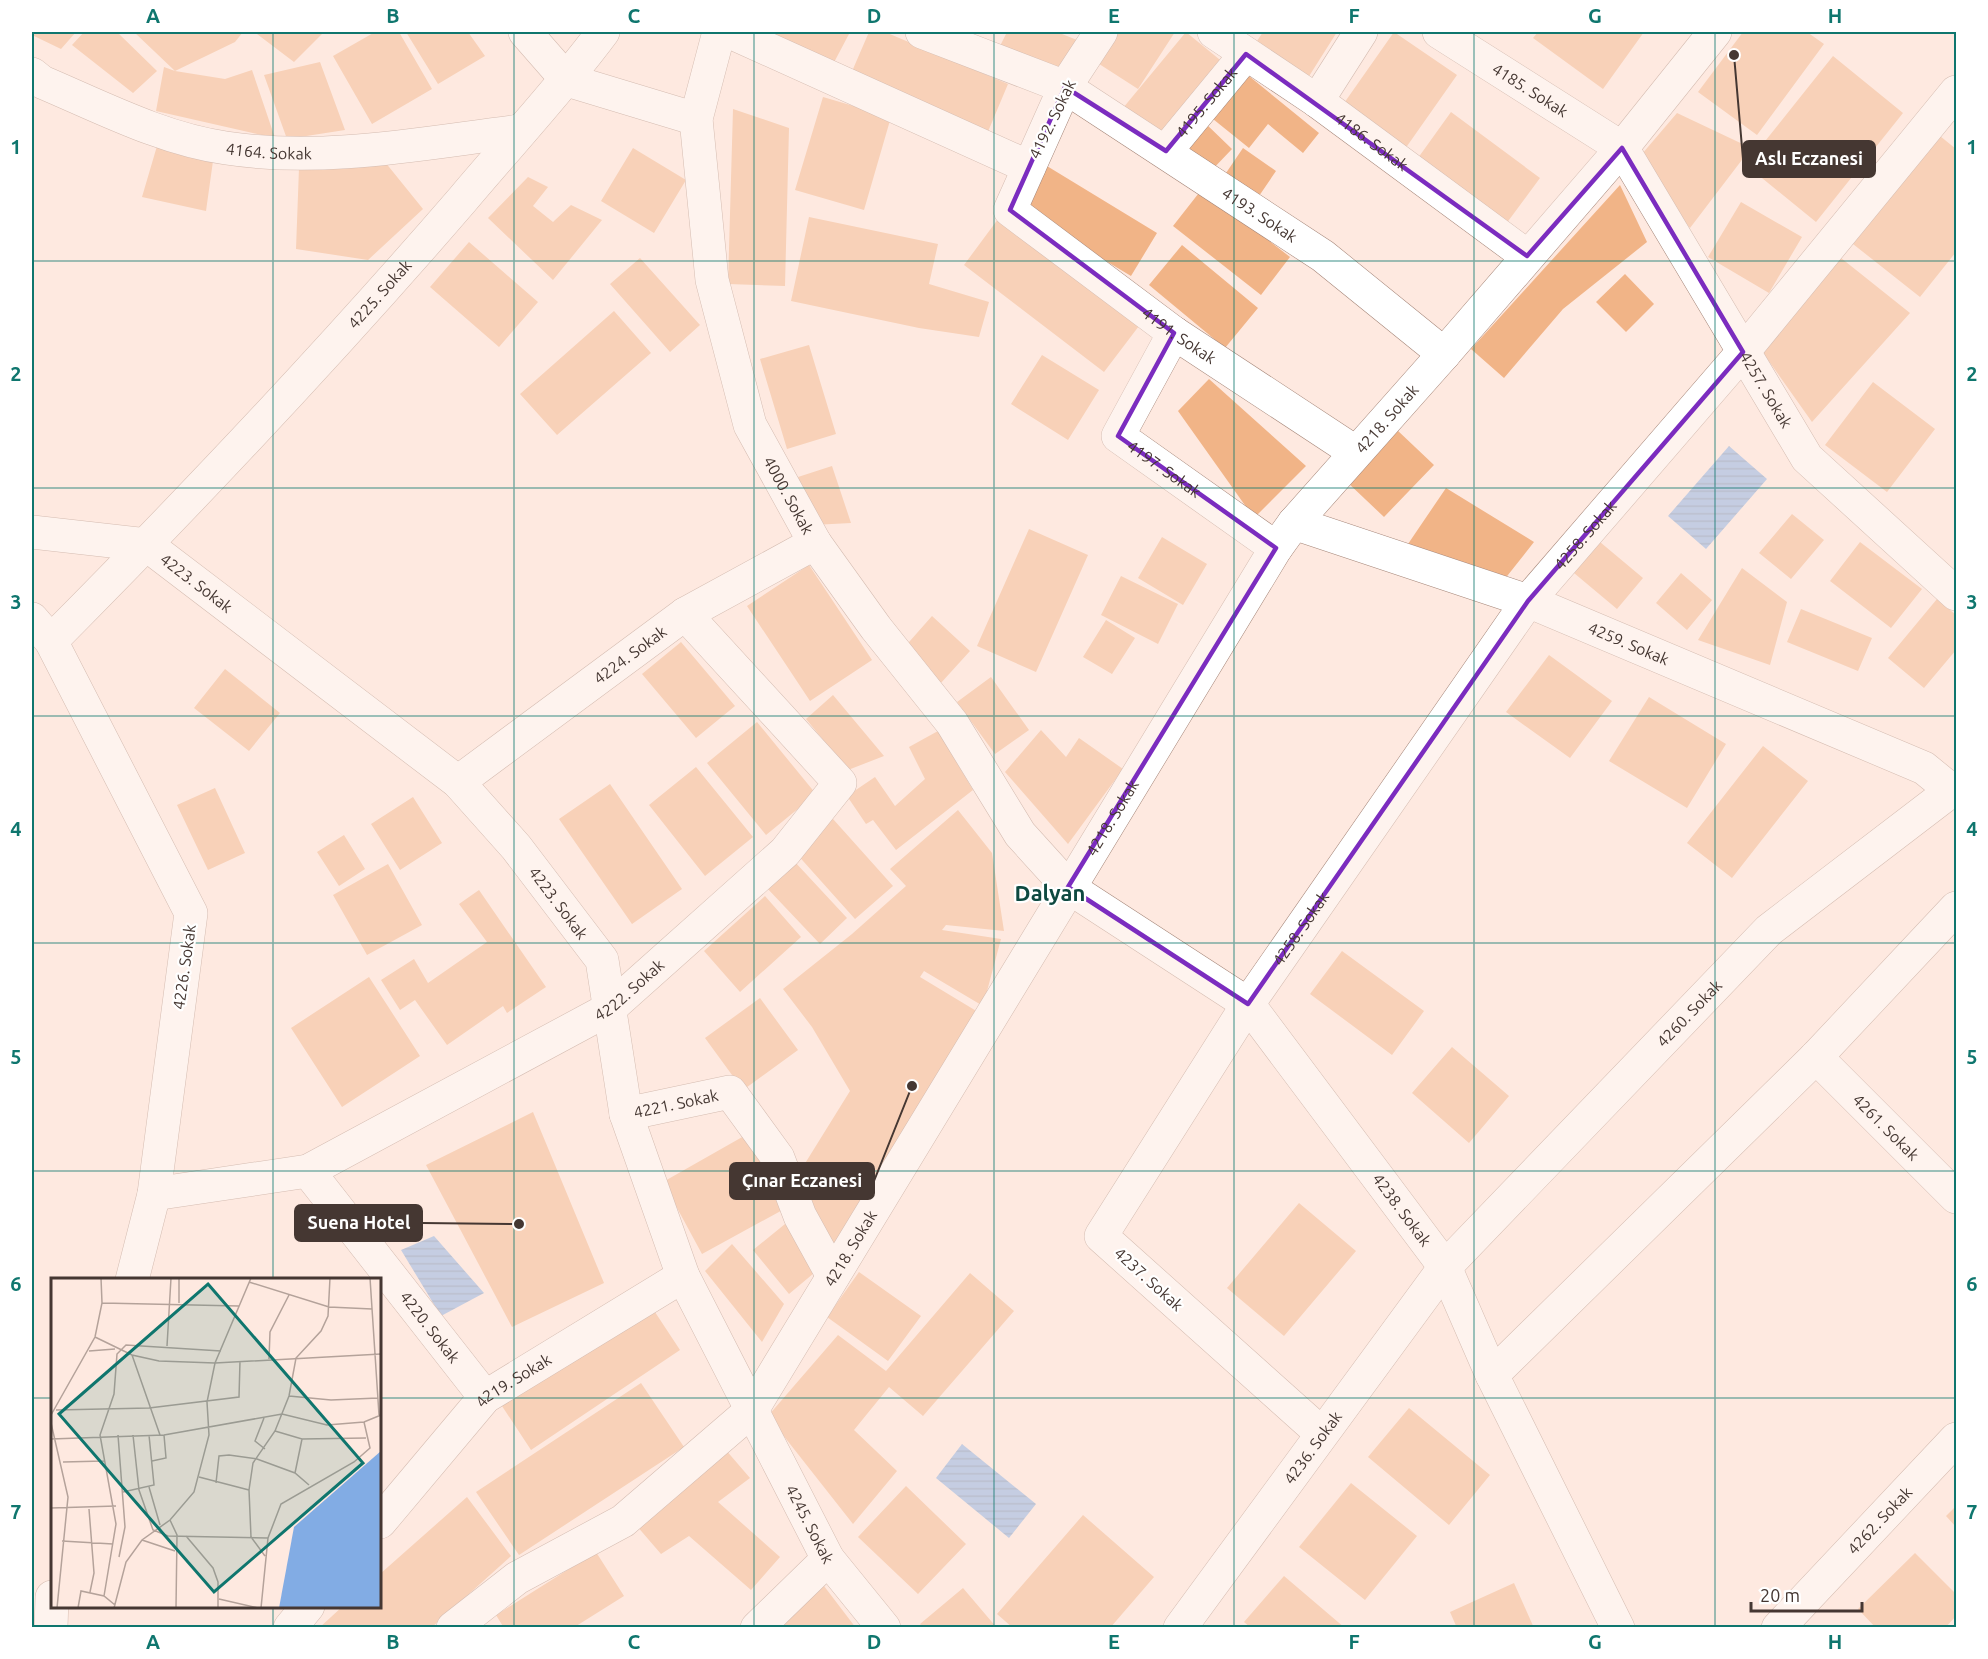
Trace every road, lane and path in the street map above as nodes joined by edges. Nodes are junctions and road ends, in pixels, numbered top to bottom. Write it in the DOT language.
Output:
graph roads {
  1 [pos="525,32"];
  2 [pos="603,32"];
  3 [pos="719,32"];
  4 [pos="729,32"];
  5 [pos="922,32"];
  6 [pos="1101,32"];
  7 [pos="1214,32"];
  8 [pos="1361,32"];
  9 [pos="1439,32"];
  10 [pos="1715,32"];
  11 [pos="1246,54"];
  12 [pos="32,74"];
  13 [pos="567,80"];
  14 [pos="1065,87"];
  15 [pos="1956,92"];
  16 [pos="1317,101"];
  17 [pos="696,119"];
  18 [pos="520,131"];
  19 [pos="1622,148"];
  20 [pos="1166,151"];
  21 [pos="1029,167"];
  22 [pos="1010,210"];
  23 [pos="1527,256"];
  24 [pos="1174,333"];
  25 [pos="1743,352"];
  26 [pos="1444,354"];
  27 [pos="1355,452"];
  28 [pos="32,532"];
  29 [pos="1285,535"];
  30 [pos="815,543"];
  31 [pos="147,545"];
  32 [pos="1956,594"];
  33 [pos="1528,601"];
  34 [pos="685,614"];
  35 [pos="41,630"];
  36 [pos="458,782"];
  37 [pos="1954,788"];
  38 [pos="1068,887"];
  39 [pos="1956,908"];
  40 [pos="1248,1004"];
  41 [pos="609,1009"];
  42 [pos="1816,1057"];
  43 [pos="626,1114"];
  44 [pos="308,1171"];
  45 [pos="154,1194"];
  46 [pos="1956,1197"];
  47 [pos="1445,1267"];
  48 [pos="682,1276"];
  49 [pos="834,1276"];
  50 [pos="133,1278"];
  51 [pos="1492,1375"];
  52 [pos="485,1397"];
  53 [pos="752,1410"];
  54 [pos="1321,1433"];
  55 [pos="1956,1439"];
  56 [pos="381,1521"];
  57 [pos="828,1559"];
  58 [pos="52,1608"];
  59 [pos="306,1608"];
  60 [pos="51,1628"];
  61 [pos="290,1628"];
  62 [pos="453,1628"];
  63 [pos="757,1628"];
  64 [pos="884,1628"];
  65 [pos="1180,1628"];
  66 [pos="1618,1628"];
  67 [pos="1778,1628"];
  1 -- 13 [label="street"];
  2 -- 13 [label="street, 4225. Sokak"];
  3 -- 17 [label="street, 4000. Sokak"];
  4 -- 21 [label="street"];
  5 -- 14 [label="street, 4193. Sokak"];
  6 -- 14 [label="street, 4192. Sokak"];
  7 -- 11 [label="street, 4186. Sokak"];
  8 -- 16 [label="street"];
  9 -- 19 [label="street, 4185. Sokak"];
  10 -- 19 [label="street, 4218. Sokak"];
  11 -- 16 [label="street, 4186. Sokak"];
  11 -- 20 [label="street, 4195. Sokak"];
  12 -- 18 [label="street, 4164. Sokak"];
  13 -- 17 [label="street"];
  13 -- 18 [label="street, 4225. Sokak"];
  14 -- 20 [label="street, 4193. Sokak"];
  14 -- 21 [label="street, 4192. Sokak"];
  15 -- 25 [label="street, 4258. Sokak"];
  16 -- 23 [label="street, 4186. Sokak"];
  17 -- 30 [label="street, 4000. Sokak"];
  18 -- 31 [label="street, 4225. Sokak"];
  19 -- 23 [label="street, 4218. Sokak"];
  19 -- 25 [label="street, 4257. Sokak"];
  20 -- 26 [label="street, 4193. Sokak"];
  21 -- 22 [label="street, 4192. Sokak"];
  22 -- 24 [label="street, 4191. Sokak"];
  23 -- 26 [label="street, 4218. Sokak"];
  24 -- 27 [label="street, 4191. Sokak"];
  24 -- 29 [label="street, 4197. Sokak"];
  25 -- 32 [label="street, 4257. Sokak"];
  25 -- 33 [label="street, 4258. Sokak"];
  26 -- 27 [label="street, 4218. Sokak"];
  27 -- 29 [label="street, 4218. Sokak"];
  28 -- 31 [label="street"];
  29 -- 33 [label="street, 4259. Sokak"];
  29 -- 38 [label="street, 4218. Sokak"];
  30 -- 34 [label="street, 4224. Sokak"];
  30 -- 38 [label="street, 4000. Sokak"];
  31 -- 35 [label="street, 4225. Sokak"];
  31 -- 36 [label="street, 4223. Sokak"];
  33 -- 37 [label="street, 4259. Sokak"];
  33 -- 40 [label="street, 4258. Sokak"];
  34 -- 36 [label="street, 4224. Sokak"];
  34 -- 41 [label="street, 4222. Sokak"];
  35 -- 45 [label="street, 4226. Sokak"];
  36 -- 41 [label="street, 4223. Sokak"];
  37 -- 47 [label="street, 4260. Sokak"];
  38 -- 40 [label="street, 4238. Sokak"];
  38 -- 49 [label="street, 4218. Sokak"];
  39 -- 42 [label="street"];
  40 -- 47 [label="street, 4238. Sokak"];
  40 -- 54 [label="street, 4237. Sokak"];
  41 -- 43 [label="street, 4223. Sokak"];
  41 -- 44 [label="street, 4222. Sokak"];
  42 -- 46 [label="street, 4261. Sokak"];
  42 -- 51 [label="street"];
  43 -- 48 [label="street, 4223. Sokak"];
  43 -- 49 [label="street, 4221. Sokak"];
  44 -- 45 [label="street, 4222. Sokak"];
  44 -- 52 [label="street, 4220. Sokak"];
  45 -- 50 [label="street, 4226. Sokak"];
  47 -- 51 [label="street, 4238. Sokak"];
  47 -- 54 [label="street, 4236. Sokak"];
  48 -- 52 [label="street, 4219. Sokak"];
  48 -- 53 [label="street, 4223. Sokak"];
  49 -- 53 [label="street, 4218. Sokak"];
  51 -- 66 [label="street, 4238. Sokak"];
  52 -- 56 [label="street, 4219. Sokak"];
  53 -- 57 [label="street, 4245. Sokak"];
  53 -- 62 [label="street, 4218. Sokak"];
  54 -- 65 [label="street, 4236. Sokak"];
  55 -- 67 [label="street, 4262. Sokak"];
  57 -- 63 [label="street"];
  57 -- 64 [label="street, 4245. Sokak"];
  58 -- 60 [label="street"];
  59 -- 61 [label="street"];
}
